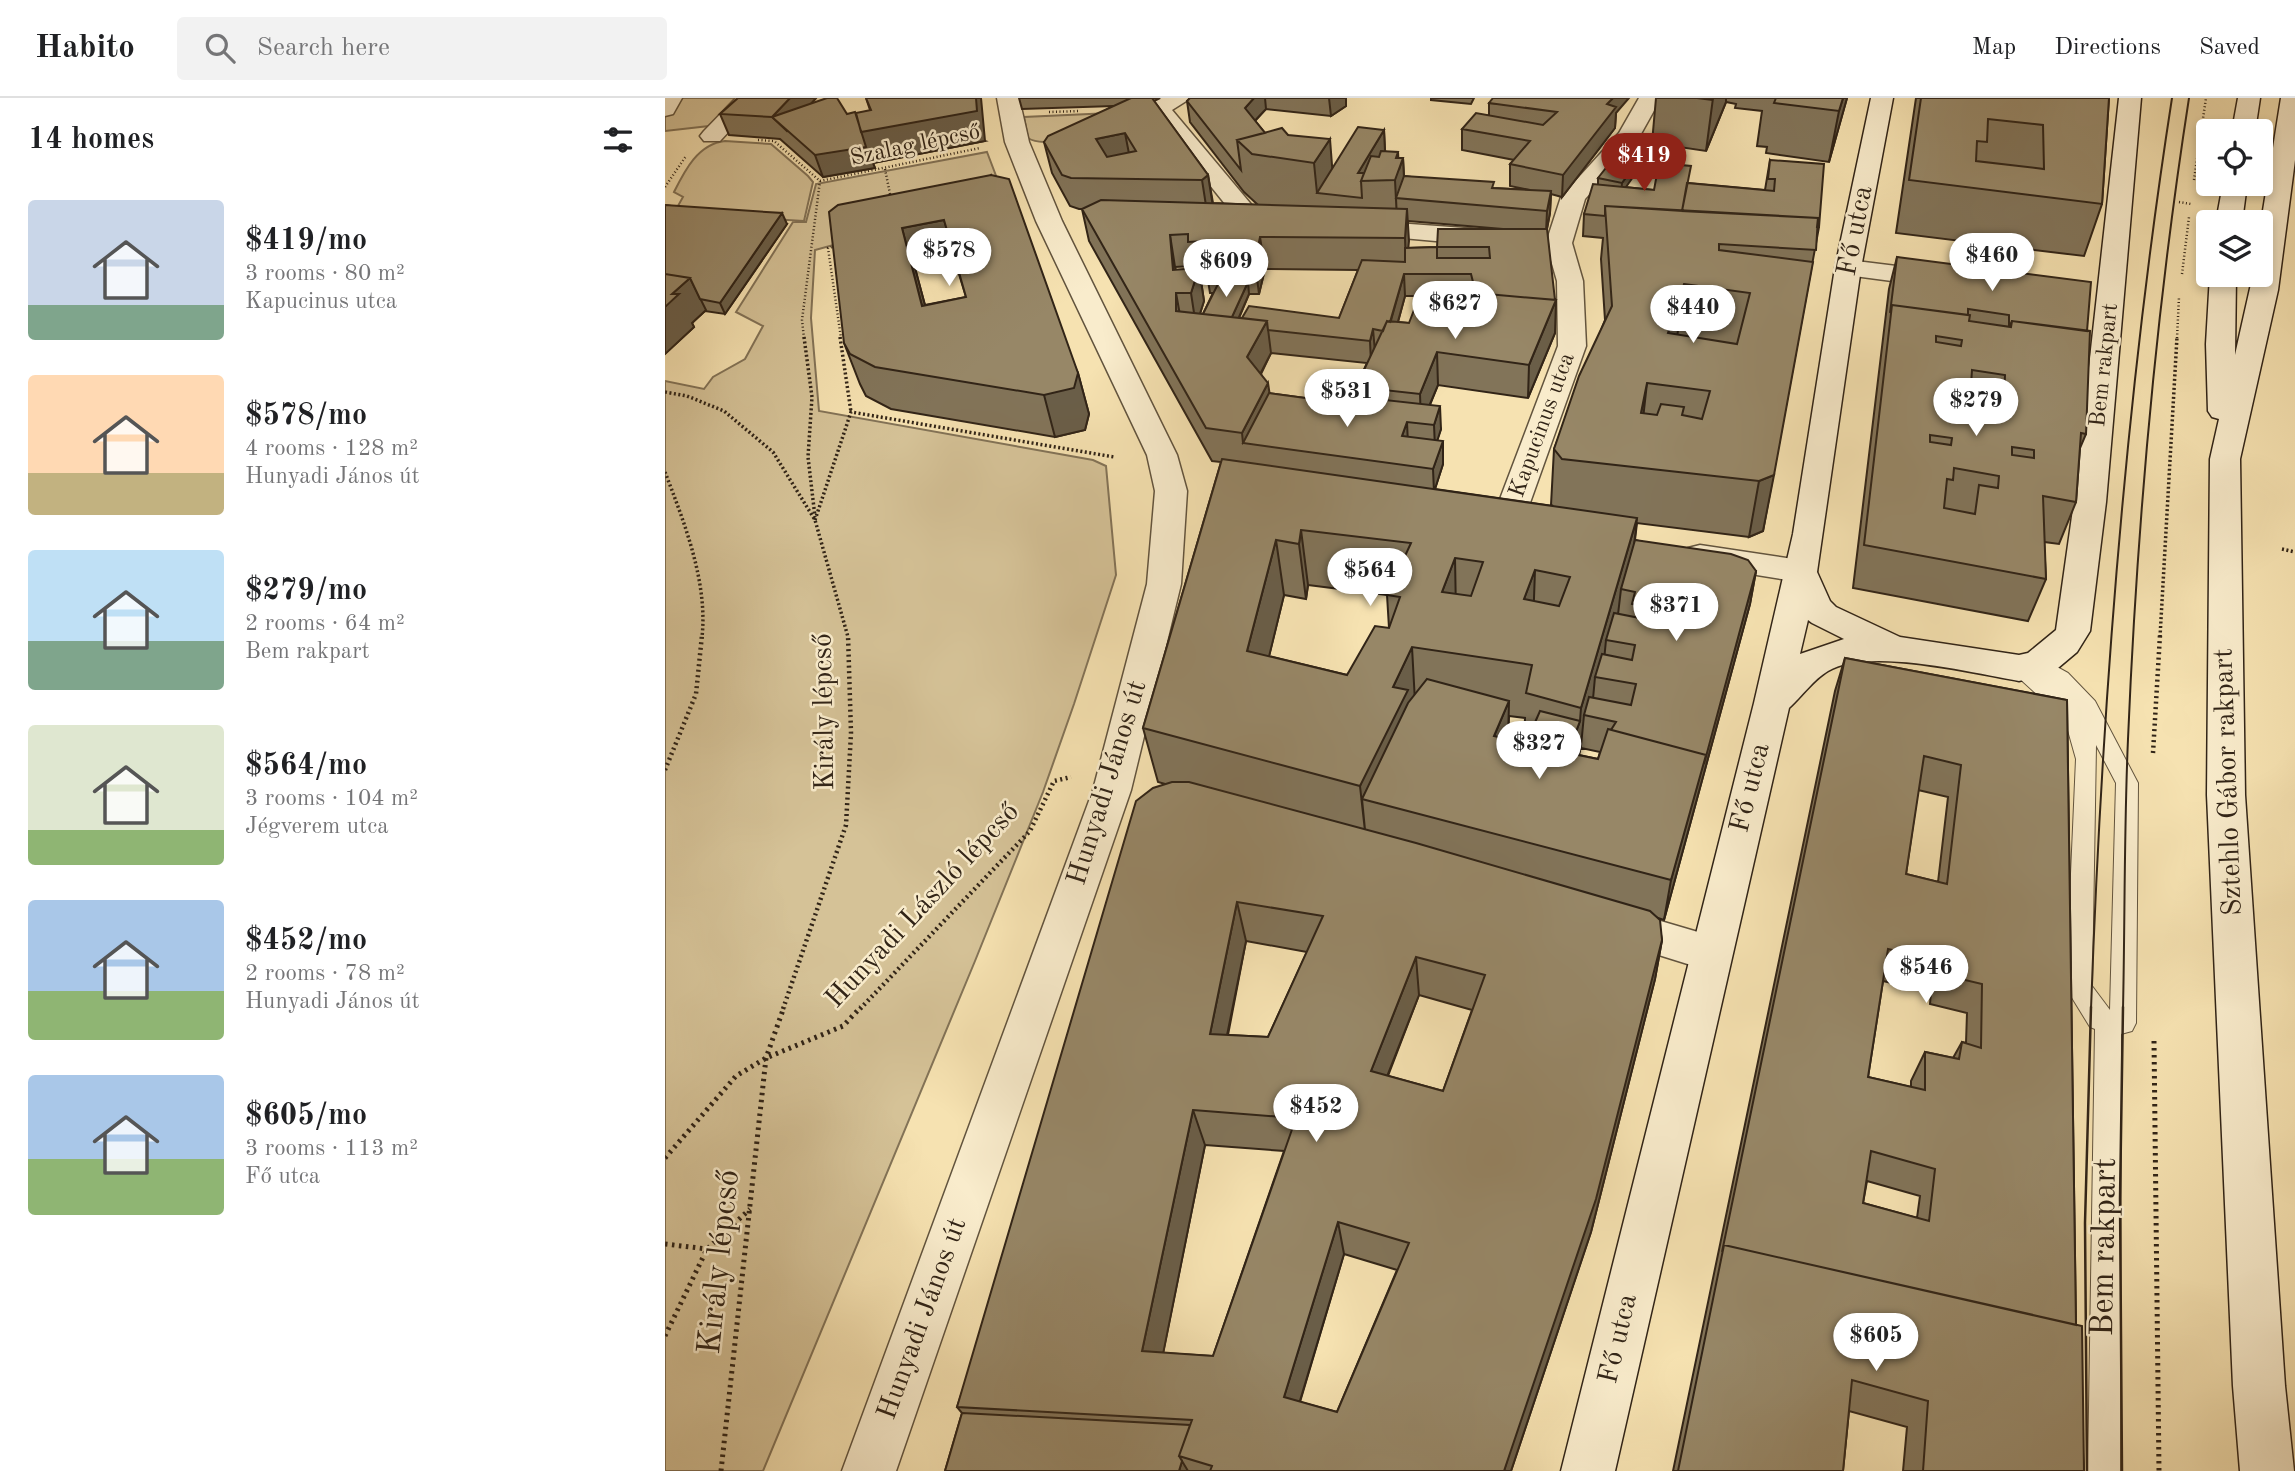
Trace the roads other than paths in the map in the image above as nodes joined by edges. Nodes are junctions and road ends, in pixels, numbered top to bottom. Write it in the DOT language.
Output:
graph roads {
  1 [pos="671,98"];
  2 [pos="749,98"];
  3 [pos="1008,98"];
  4 [pos="1650,98"];
  5 [pos="1882,98"];
  6 [pos="2130,98"];
  7 [pos="2249,98"];
  8 [pos="2291,98"];
  9 [pos="1169,103"];
  10 [pos="665,109"];
  11 [pos="2246,119"];
  12 [pos="712,136"];
  13 [pos="1086,138"];
  14 [pos="1250,221"];
  15 [pos="1334,227"];
  16 [pos="1537,241"];
  17 [pos="1848,268"];
  18 [pos="1977,284"];
  19 [pos="2222,287"];
  20 [pos="2225,458"];
  21 [pos="1506,528"];
  22 [pos="1669,552"];
  23 [pos="1800,571"];
  24 [pos="1896,649"];
  25 [pos="2029,666"];
  26 [pos="1772,703"];
  27 [pos="1582,915"];
  28 [pos="1710,953"];
  29 [pos="2108,1023"];
  30 [pos="869,1471"];
  31 [pos="1588,1471"];
  32 [pos="2104,1471"];
  33 [pos="2267,1471"];
  1 -- 10 [label="street"];
  2 -- 12 [label="street"];
  3 -- 30 [label="street, Hunyadi János út"];
  4 -- 16 [label="street"];
  5 -- 17 [label="street, Fő utca"];
  6 -- 25 [label="street, Bem rakpart"];
  7 -- 11 [label="street"];
  8 -- 20 [label="street, Sztehlo Gábor rakpart"];
  9 -- 13 [label="street"];
  9 -- 14 [label="street"];
  15 -- 16 [label="street"];
  16 -- 21 [label="street, Kapucinus utca"];
  17 -- 18 [label="street"];
  17 -- 23 [label="street, Fő utca"];
  19 -- 20 [label="street"];
  20 -- 33 [label="street, Sztehlo Gábor rakpart"];
  22 -- 23 [label="street"];
  23 -- 24 [label="street"];
  23 -- 26 [label="street, Fő utca"];
  24 -- 25 [label="street"];
  24 -- 26 [label="street"];
  25 -- 29 [label="lane"];
  25 -- 29 [label="lane"];
  26 -- 28 [label="street, Fő utca"];
  27 -- 28 [label="street"];
  28 -- 31 [label="street, Fő utca"];
  29 -- 32 [label="lane, Bem rakpart"];
}
